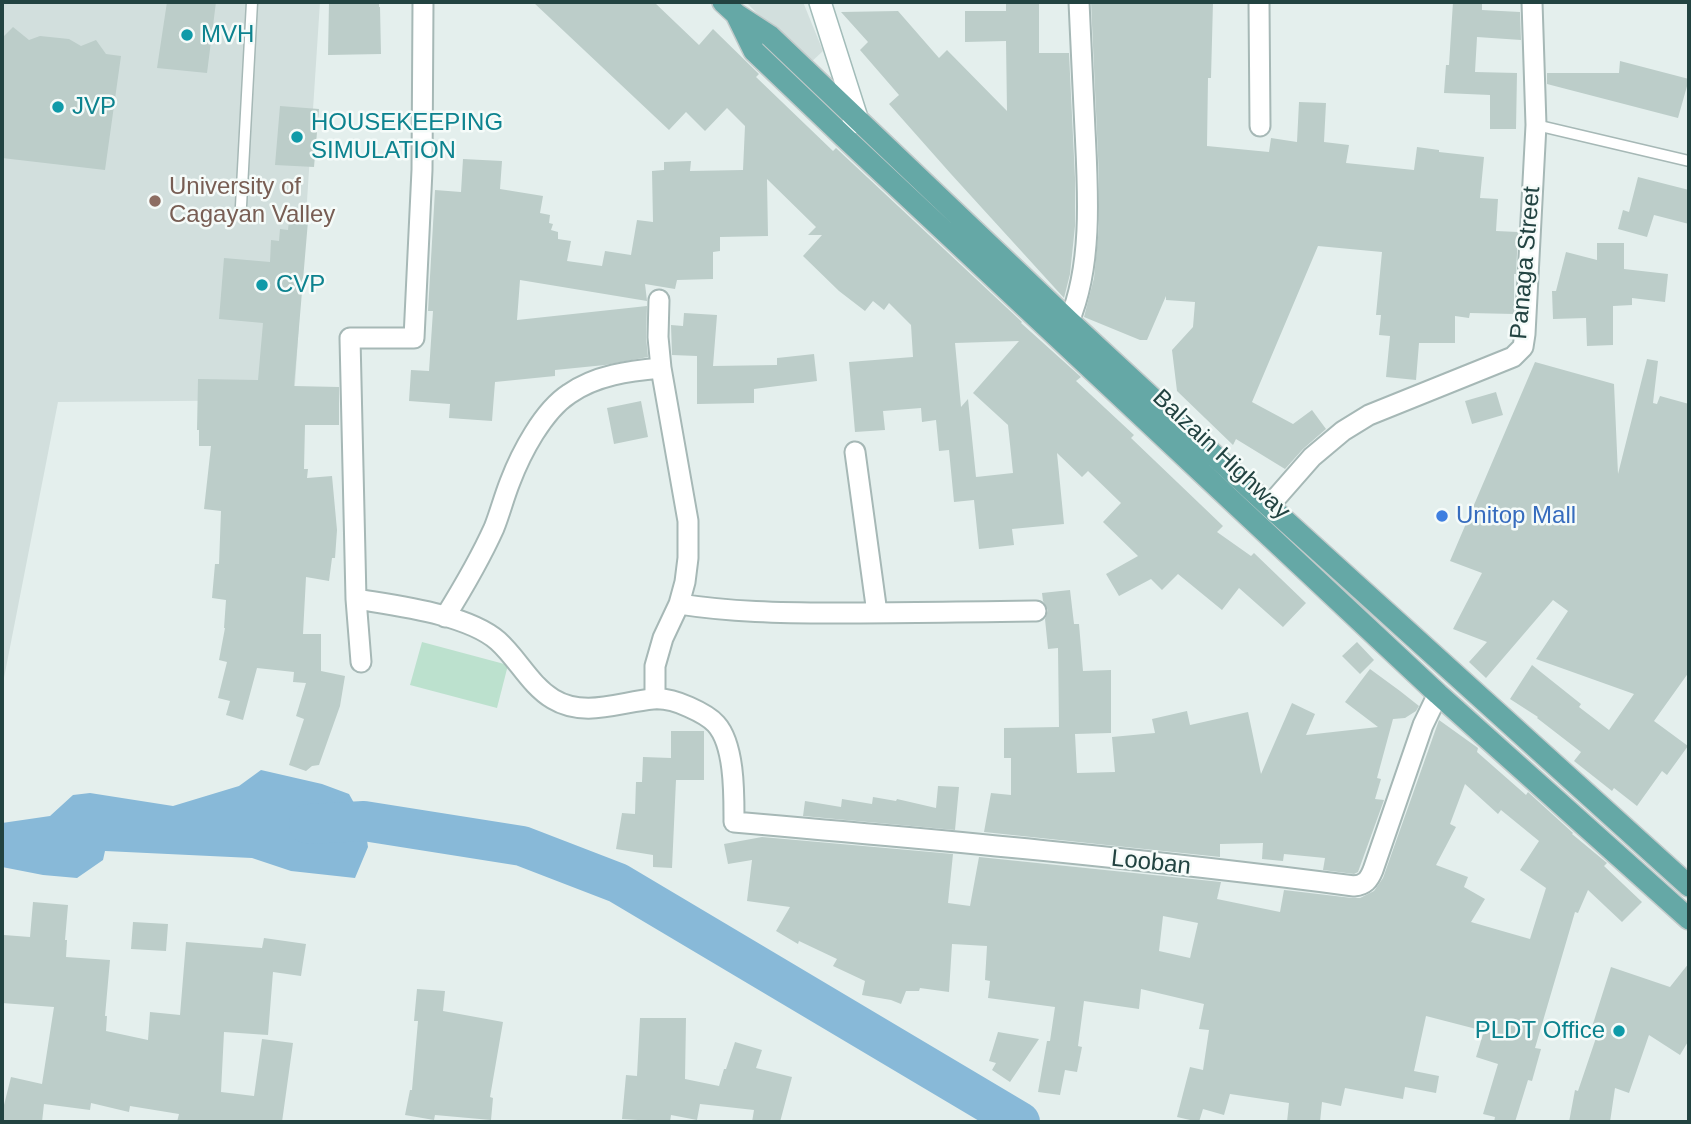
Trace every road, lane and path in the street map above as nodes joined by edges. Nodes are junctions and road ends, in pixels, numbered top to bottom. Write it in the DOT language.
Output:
graph roads {
  1 [pos="252,2"];
  2 [pos="423,2"];
  3 [pos="820,2"];
  4 [pos="1079,2"];
  5 [pos="1259,2"];
  6 [pos="1532,2"];
  7 [pos="729,8"];
  8 [pos="857,118"];
  9 [pos="1536,125"];
  10 [pos="1260,126"];
  11 [pos="843,136"];
  12 [pos="1689,161"];
  13 [pos="241,206"];
  14 [pos="659,300"];
  15 [pos="1069,321"];
  16 [pos="660,368"];
  17 [pos="855,452"];
  18 [pos="1269,506"];
  19 [pos="356,599"];
  20 [pos="678,604"];
  21 [pos="1036,611"];
  22 [pos="877,613"];
  23 [pos="445,617"];
  24 [pos="361,662"];
  25 [pos="1437,694"];
  26 [pos="655,699"];
  27 [pos="1689,886"];
  28 [pos="1689,919"];
  1 -- 13 [label="lane"];
  2 -- 19 [label="street"];
  3 -- 8 [label="main road"];
  4 -- 15 [label="street"];
  5 -- 10 [label="street"];
  6 -- 9 [label="street, Panaga Street"];
  7 -- 8 [label="main road, Balzain Highway"];
  7 -- 11 [label="main road, Balzain Highway"];
  8 -- 11 [label="main road"];
  8 -- 15 [label="main road, Balzain Highway"];
  9 -- 12 [label="lane"];
  9 -- 18 [label="street, Panaga Street"];
  11 -- 25 [label="main road, Balzain Highway"];
  14 -- 16 [label="street"];
  15 -- 18 [label="main road, Balzain Highway"];
  16 -- 20 [label="street"];
  16 -- 23 [label="street"];
  17 -- 22 [label="street"];
  18 -- 27 [label="main road, Balzain Highway"];
  19 -- 23 [label="street"];
  19 -- 24 [label="street"];
  20 -- 22 [label="street"];
  20 -- 26 [label="street"];
  21 -- 22 [label="street"];
  23 -- 26 [label="street"];
  25 -- 26 [label="street, Looban"];
  25 -- 28 [label="main road, Balzain Highway"];
}
